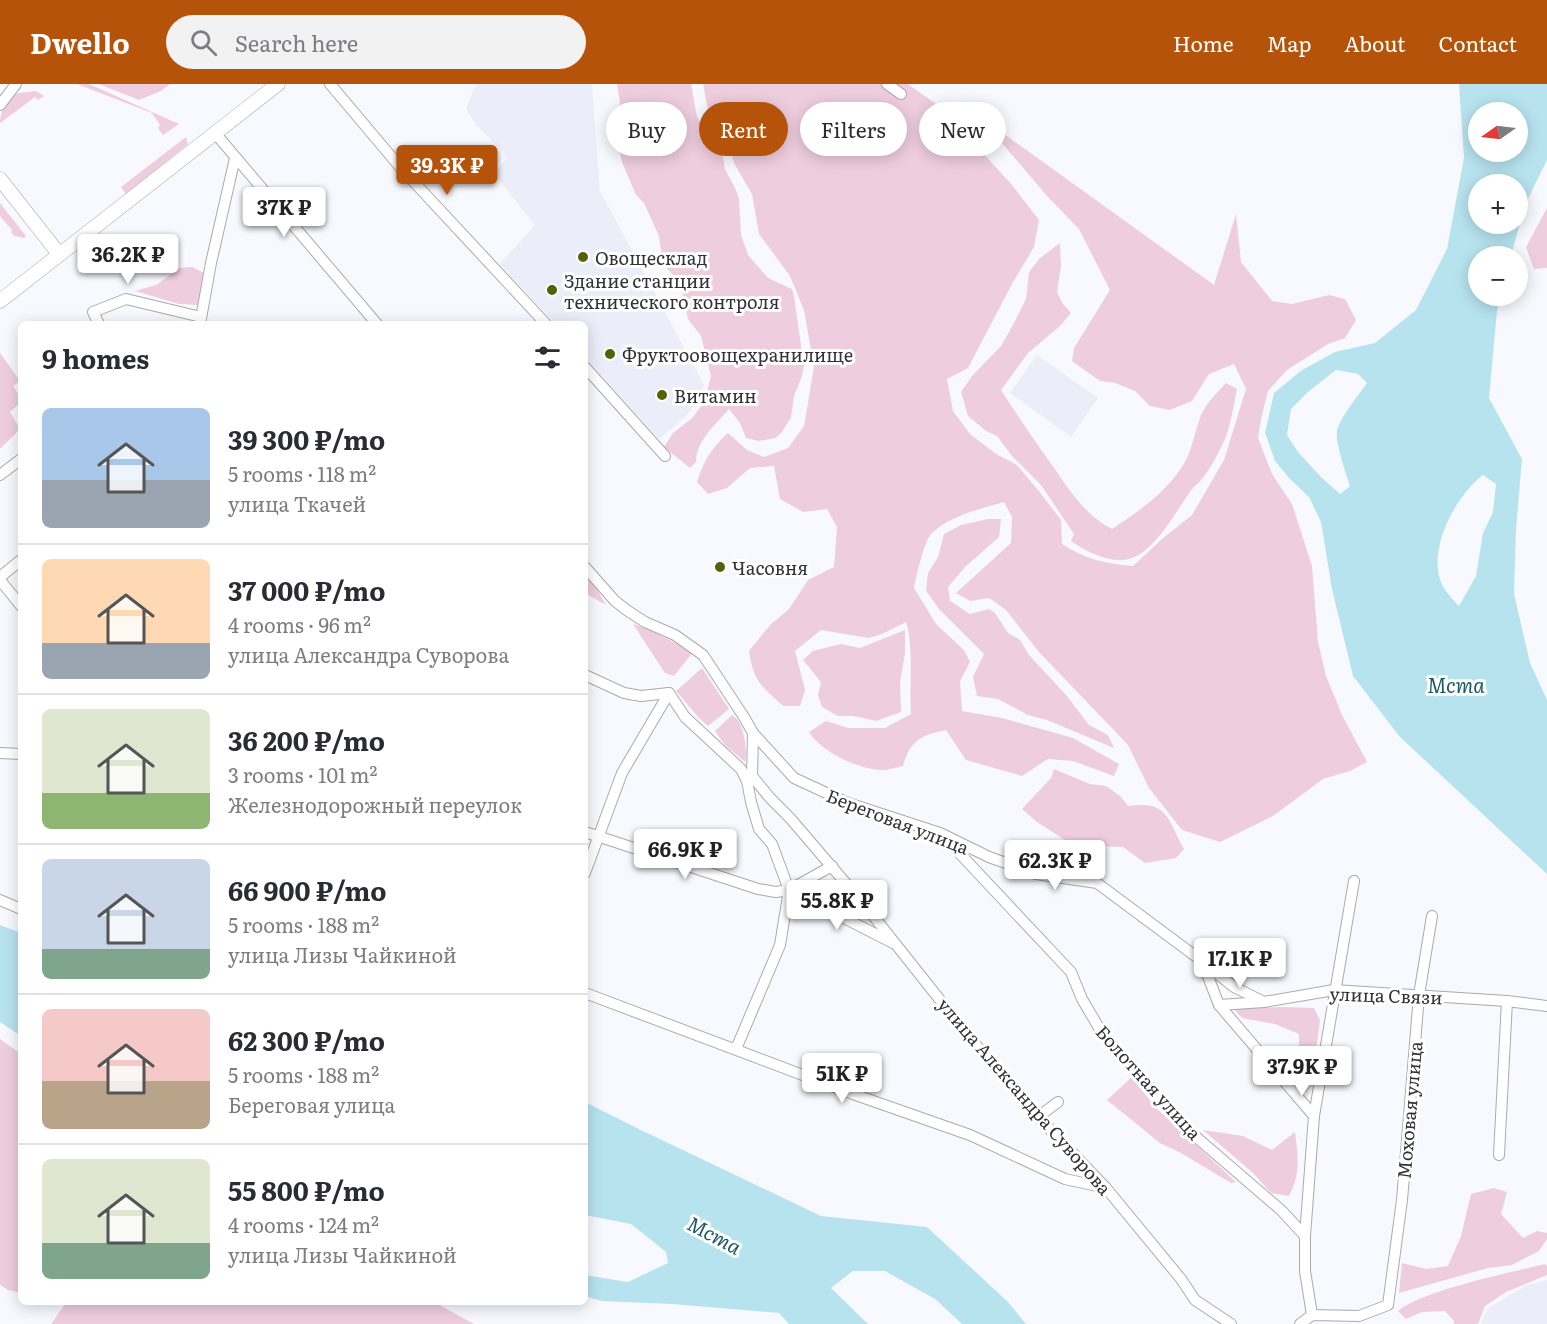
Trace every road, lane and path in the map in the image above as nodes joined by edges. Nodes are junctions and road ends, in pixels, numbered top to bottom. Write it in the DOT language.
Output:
graph roads {
  1 [pos="16,84"];
  2 [pos="278,84"];
  3 [pos="330,84"];
  4 [pos="887,84"];
  5 [pos="901,94"];
  6 [pos="0,105"];
  7 [pos="214,132"];
  8 [pos="235,158"];
  9 [pos="0,179"];
  10 [pos="59,254"];
  11 [pos="0,301"];
  12 [pos="98,321"];
  13 [pos="200,321"];
  14 [pos="374,321"];
  15 [pos="543,321"];
  16 [pos="588,370"];
  17 [pos="665,456"];
  18 [pos="18,461"];
  19 [pos="0,475"];
  20 [pos="18,563"];
  21 [pos="588,570"];
  22 [pos="0,578"];
  23 [pos="18,602"];
  24 [pos="588,676"];
  25 [pos="669,693"];
  26 [pos="753,733"];
  27 [pos="0,753"];
  28 [pos="18,754"];
  29 [pos="588,833"];
  30 [pos="940,833"];
  31 [pos="598,836"];
  32 [pos="588,864"];
  33 [pos="832,866"];
  34 [pos="1354,881"];
  35 [pos="789,890"];
  36 [pos="0,900"];
  37 [pos="18,908"];
  38 [pos="1432,916"];
  39 [pos="897,945"];
  40 [pos="1202,961"];
  41 [pos="1334,990"];
  42 [pos="588,994"];
  43 [pos="1419,995"];
  44 [pos="1507,1001"];
  45 [pos="1264,1002"];
  46 [pos="1219,1005"];
  47 [pos="1547,1006"];
  48 [pos="736,1049"];
  49 [pos="1058,1102"];
  50 [pos="1314,1116"];
  51 [pos="1038,1117"];
  52 [pos="1499,1155"];
  53 [pos="1106,1188"];
  54 [pos="1305,1236"];
  55 [pos="1312,1315"];
  56 [pos="1231,1324"];
  57 [pos="1300,1324"];
  1 -- 6 [label="street"];
  2 -- 7 [label="main road"];
  3 -- 15 [label="street"];
  4 -- 5 [label="street"];
  7 -- 8 [label="street"];
  7 -- 10 [label="main road"];
  8 -- 13 [label="street"];
  8 -- 14 [label="street"];
  9 -- 10 [label="main road"];
  10 -- 11 [label="main road"];
  12 -- 13 [label="street"];
  16 -- 17 [label="street"];
  18 -- 19 [label="street"];
  20 -- 22 [label="street"];
  21 -- 26 [label="street"];
  22 -- 23 [label="street"];
  24 -- 25 [label="street"];
  25 -- 31 [label="street"];
  25 -- 35 [label="street"];
  26 -- 30 [label="street, Береговая улица"];
  26 -- 33 [label="street, улица Александра Суворова"];
  27 -- 28 [label="street"];
  29 -- 31 [label="street"];
  30 -- 40 [label="street, Береговая улица"];
  30 -- 54 [label="street, Болотная улица"];
  31 -- 32 [label="street"];
  31 -- 35 [label="street"];
  33 -- 35 [label="street"];
  33 -- 39 [label="street, улица Александра Суворова"];
  34 -- 41 [label="street"];
  35 -- 39 [label="street"];
  35 -- 48 [label="street"];
  36 -- 37 [label="street"];
  38 -- 43 [label="street, Моховая улица"];
  39 -- 51 [label="street, улица Александра Суворова"];
  40 -- 45 [label="street"];
  40 -- 46 [label="street"];
  41 -- 43 [label="street, улица Связи"];
  41 -- 45 [label="street, улица Связи"];
  41 -- 50 [label="street"];
  42 -- 48 [label="street"];
  43 -- 44 [label="street, улица Связи"];
  43 -- 55 [label="street, Моховая улица"];
  44 -- 47 [label="street, улица Связи"];
  44 -- 52 [label="street"];
  45 -- 46 [label="street, улица Связи"];
  46 -- 50 [label="street"];
  48 -- 53 [label="street"];
  49 -- 51 [label="street"];
  50 -- 54 [label="street"];
  51 -- 53 [label="street, улица Александра Суворова"];
  53 -- 56 [label="street, улица Александра Суворова"];
  54 -- 55 [label="street"];
  55 -- 57 [label="street"];
}
